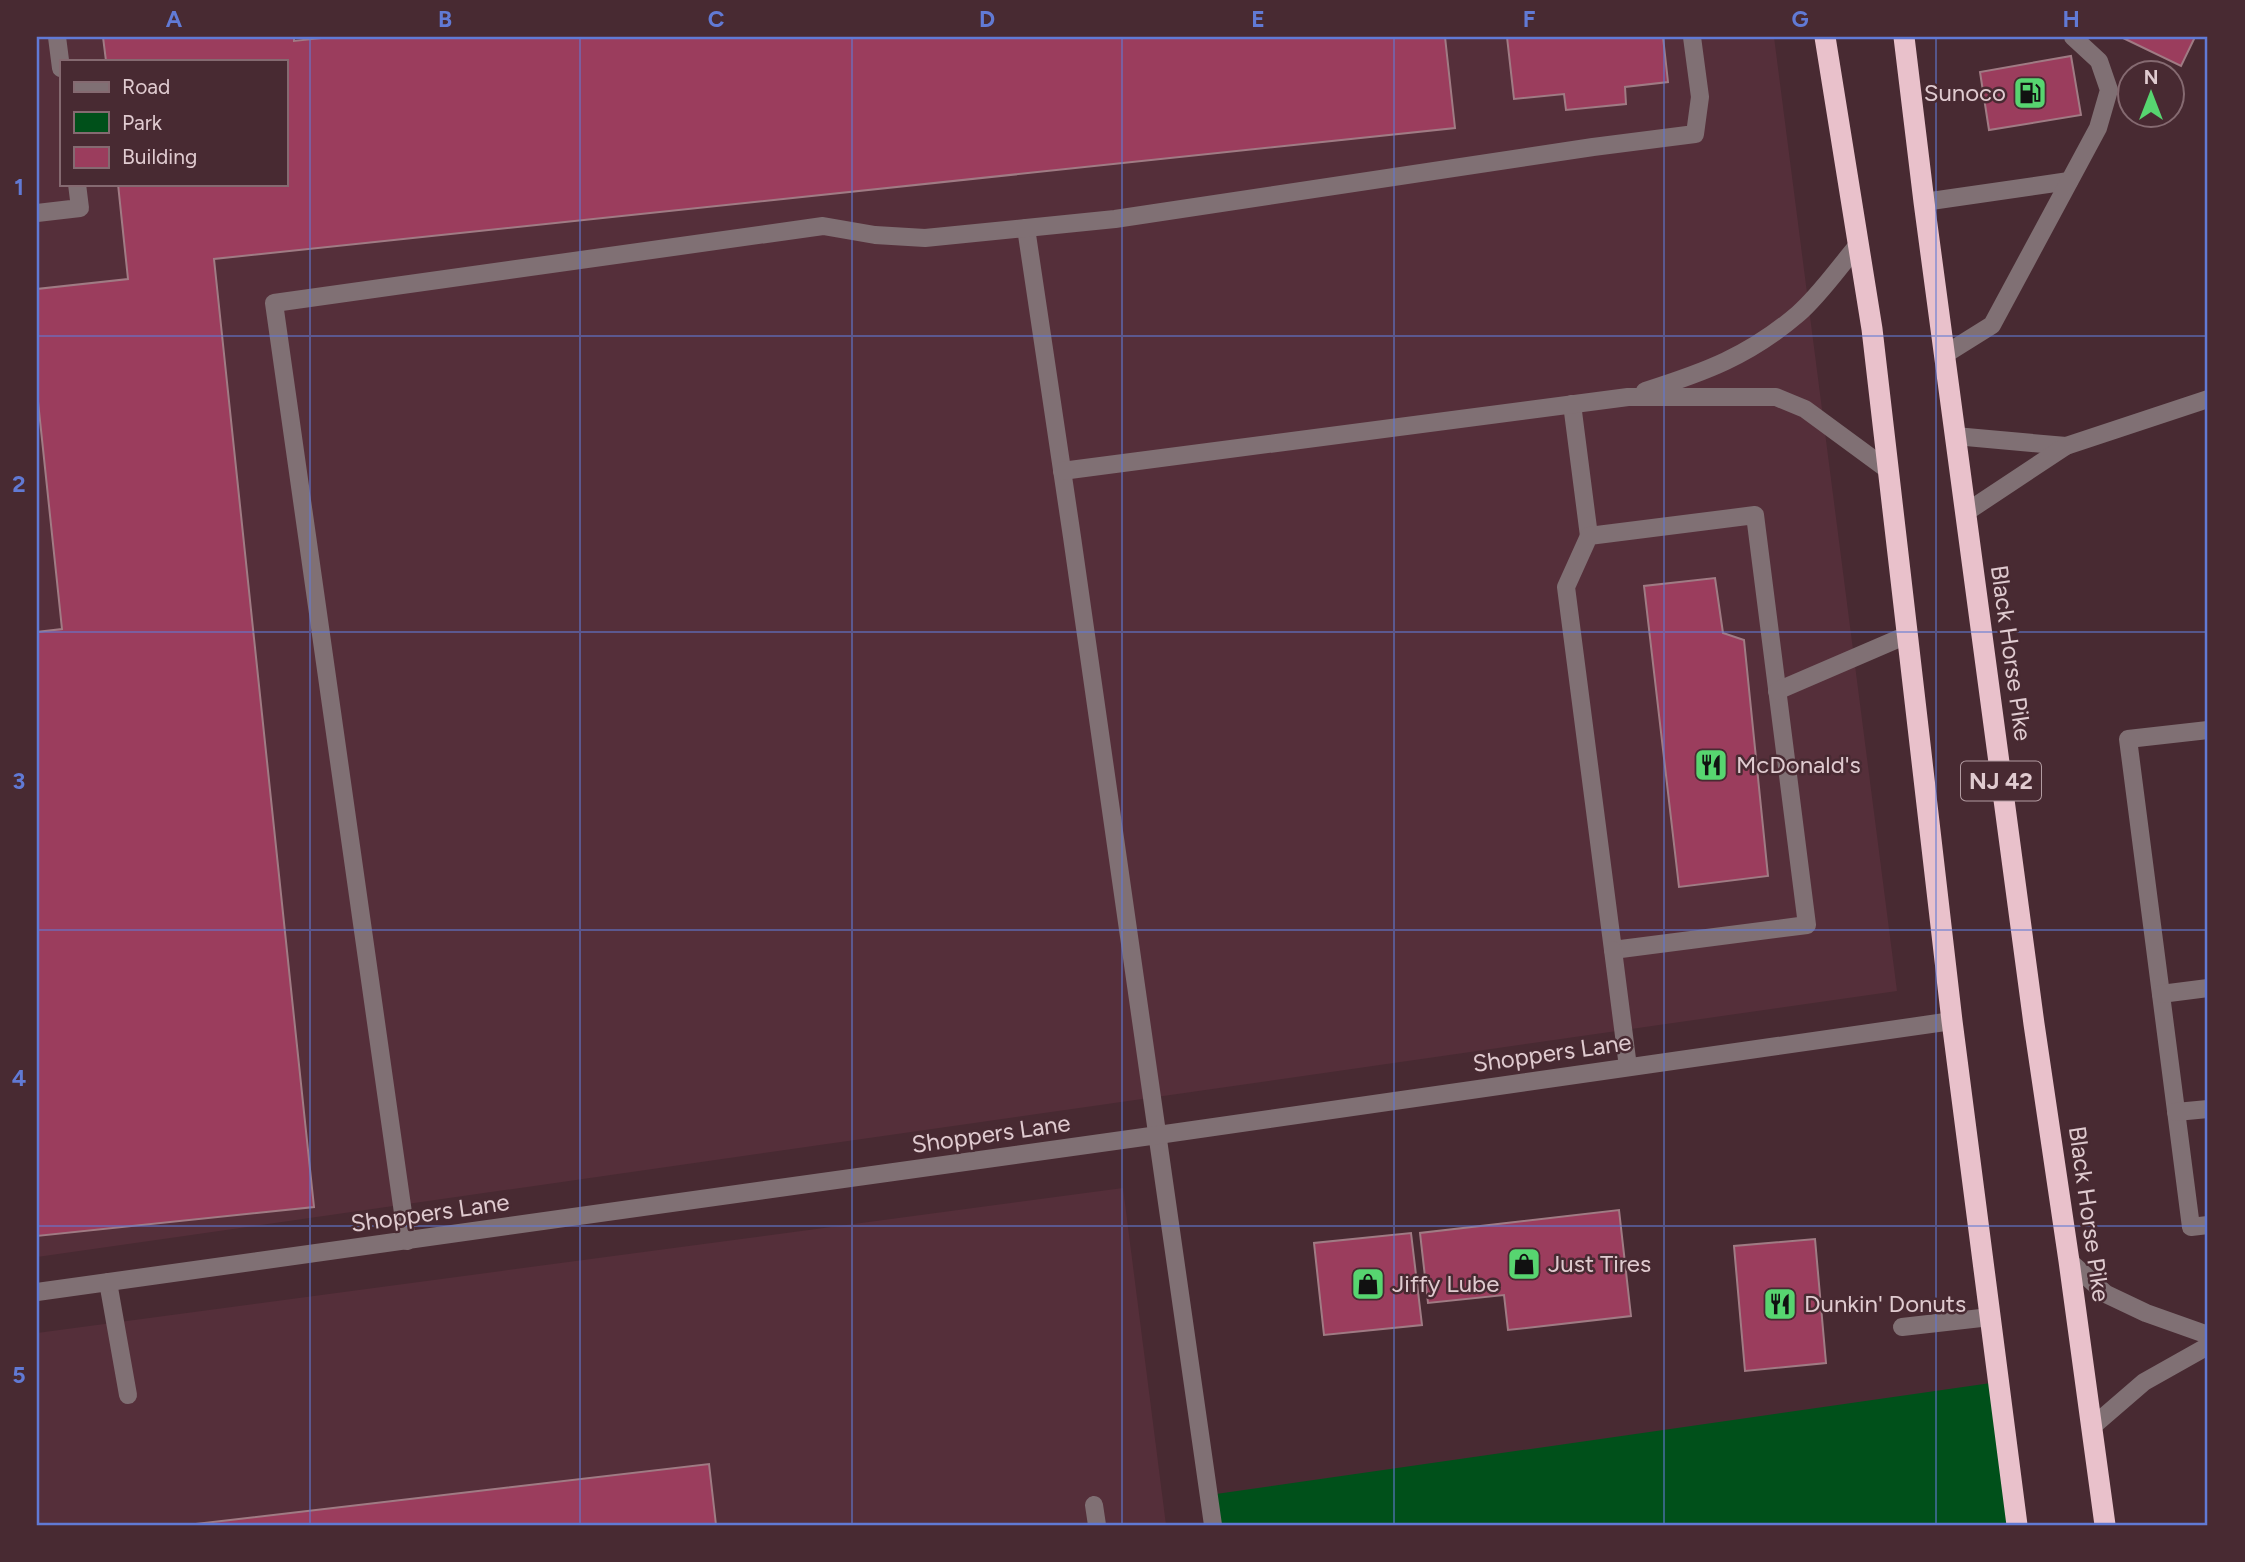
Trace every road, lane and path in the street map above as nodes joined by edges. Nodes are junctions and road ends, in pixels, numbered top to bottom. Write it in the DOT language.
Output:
graph roads {
  1 [pos="57,37"];
  2 [pos="1692,37"];
  3 [pos="1825,37"];
  4 [pos="1904,37"];
  5 [pos="2073,37"];
  6 [pos="60,60"];
  7 [pos="2069,181"];
  8 [pos="77,186"];
  9 [pos="1924,202"];
  10 [pos="37,214"];
  11 [pos="1026,228"];
  12 [pos="1858,245"];
  13 [pos="1944,355"];
  14 [pos="1628,397"];
  15 [pos="2208,399"];
  16 [pos="1572,404"];
  17 [pos="1955,436"];
  18 [pos="2066,446"];
  19 [pos="1888,470"];
  20 [pos="1062,471"];
  21 [pos="1965,513"];
  22 [pos="1589,536"];
  23 [pos="1907,635"];
  24 [pos="1777,691"];
  25 [pos="2208,730"];
  26 [pos="1613,950"];
  27 [pos="2208,988"];
  28 [pos="2161,994"];
  29 [pos="1952,1021"];
  30 [pos="1628,1067"];
  31 [pos="2208,1109"];
  32 [pos="2176,1112"];
  33 [pos="1158,1135"];
  34 [pos="2208,1225"];
  35 [pos="407,1241"];
  36 [pos="2069,1261"];
  37 [pos="108,1282"];
  38 [pos="37,1292"];
  39 [pos="1990,1317"];
  40 [pos="1902,1327"];
  41 [pos="2208,1335"];
  42 [pos="2208,1346"];
  43 [pos="128,1395"];
  44 [pos="2093,1426"];
  45 [pos="1094,1505"];
  46 [pos="1097,1525"];
  47 [pos="1213,1525"];
  48 [pos="2017,1525"];
  49 [pos="2105,1525"];
  1 -- 6 [label="street"];
  2 -- 11 [label="street"];
  3 -- 12 [label="highway, NJ 42"];
  4 -- 9 [label="highway, Black Horse Pike / NJ 42"];
  5 -- 7 [label="street"];
  7 -- 9 [label="street"];
  7 -- 13 [label="street"];
  8 -- 10 [label="street"];
  9 -- 13 [label="highway, Black Horse Pike / NJ 42"];
  11 -- 20 [label="street"];
  11 -- 35 [label="street"];
  12 -- 14 [label="street"];
  12 -- 19 [label="highway, NJ 42"];
  13 -- 17 [label="highway, Black Horse Pike / NJ 42"];
  14 -- 16 [label="street"];
  14 -- 19 [label="street"];
  15 -- 18 [label="street"];
  16 -- 20 [label="street"];
  16 -- 22 [label="street"];
  17 -- 18 [label="street"];
  17 -- 21 [label="highway, Black Horse Pike / NJ 42"];
  18 -- 21 [label="street"];
  19 -- 23 [label="highway, NJ 42"];
  20 -- 33 [label="street"];
  21 -- 36 [label="highway, Black Horse Pike / NJ 42"];
  22 -- 24 [label="street"];
  22 -- 26 [label="street"];
  23 -- 24 [label="street"];
  23 -- 29 [label="highway, NJ 42"];
  24 -- 26 [label="street"];
  25 -- 28 [label="street"];
  26 -- 30 [label="street"];
  27 -- 28 [label="street"];
  28 -- 32 [label="street"];
  29 -- 30 [label="street, Shoppers Lane"];
  29 -- 39 [label="highway, NJ 42"];
  30 -- 33 [label="street, Shoppers Lane"];
  31 -- 32 [label="street"];
  32 -- 34 [label="street"];
  33 -- 35 [label="street, Shoppers Lane"];
  33 -- 47 [label="street"];
  35 -- 37 [label="street, Shoppers Lane"];
  36 -- 41 [label="street"];
  36 -- 44 [label="highway, Black Horse Pike / NJ 42"];
  37 -- 38 [label="street, Shoppers Lane"];
  37 -- 43 [label="street"];
  39 -- 40 [label="street"];
  39 -- 48 [label="highway, NJ 42"];
  42 -- 44 [label="street"];
  44 -- 49 [label="highway, Black Horse Pike / NJ 42"];
  45 -- 46 [label="street"];
}
